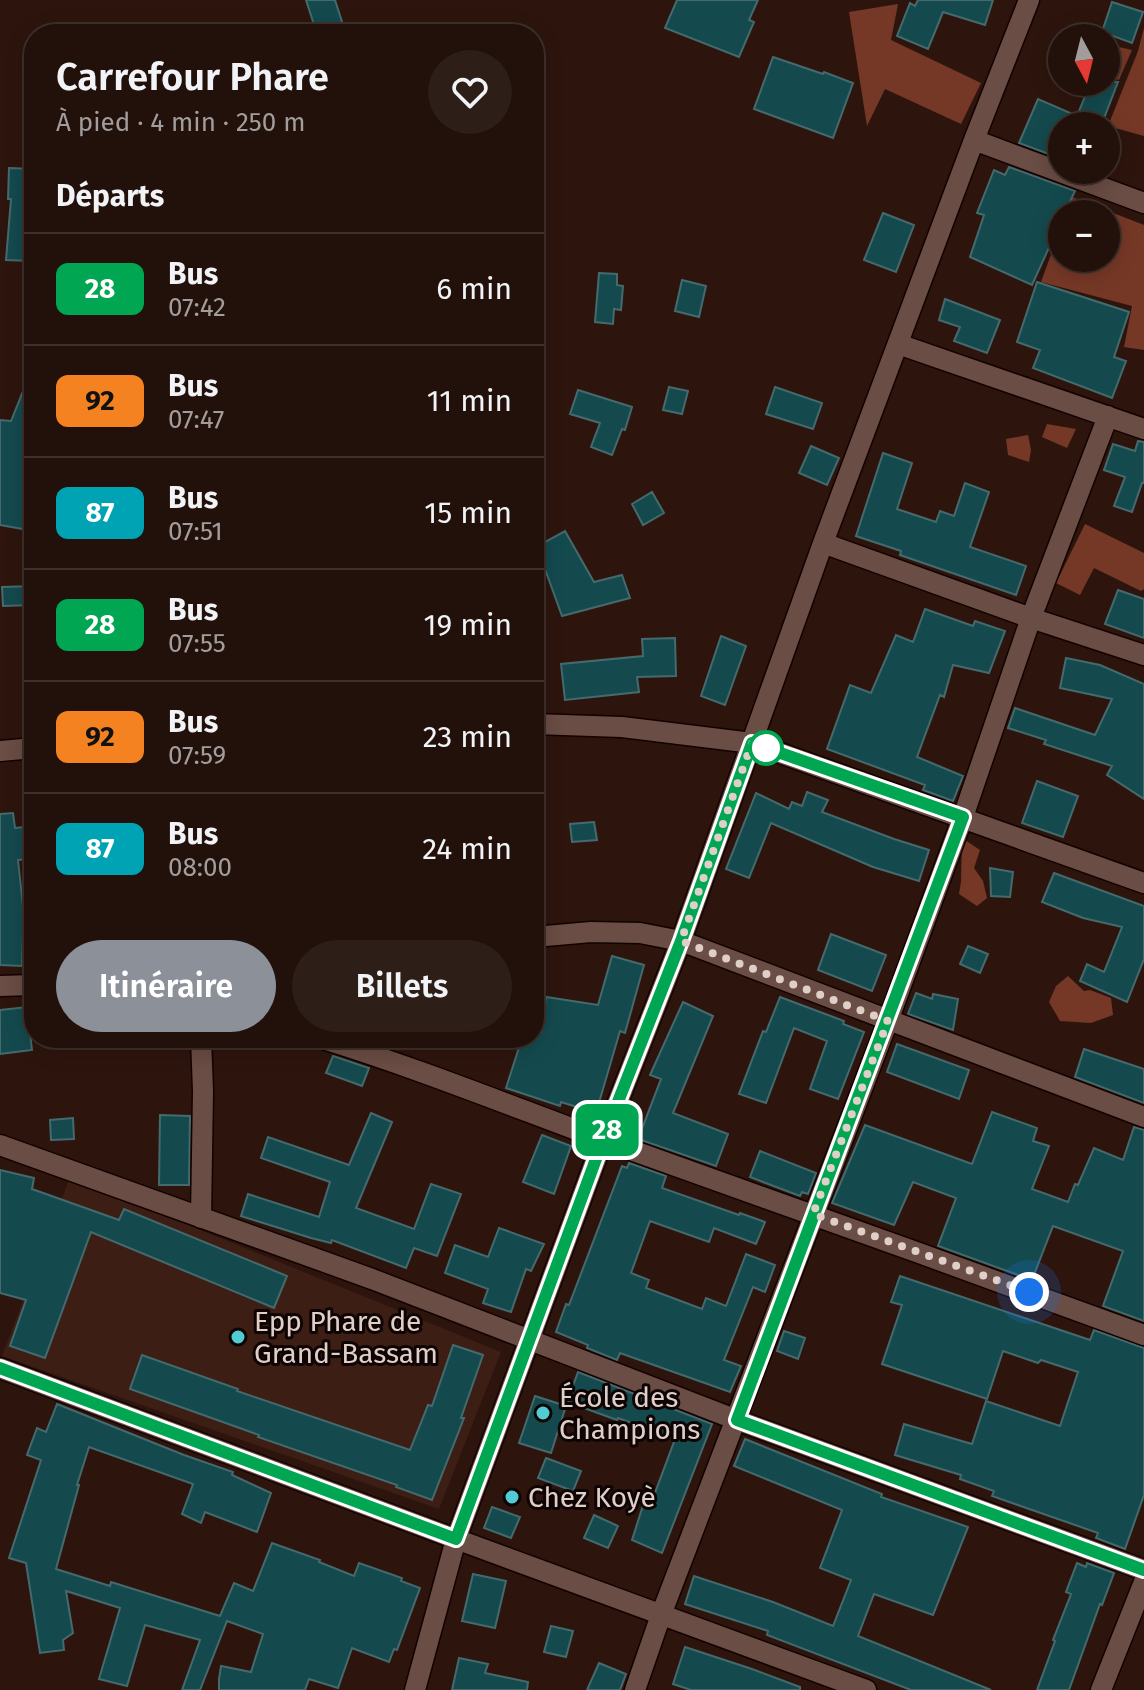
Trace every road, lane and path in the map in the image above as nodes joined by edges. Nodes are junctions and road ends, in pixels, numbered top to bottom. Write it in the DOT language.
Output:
graph roads {
  1 [pos="1029,0"];
  2 [pos="974,140"];
  3 [pos="1144,203"];
  4 [pos="898,344"];
  5 [pos="1108,416"];
  6 [pos="1144,429"];
  7 [pos="823,543"];
  8 [pos="1031,618"];
  9 [pos="1144,655"];
  10 [pos="544,724"];
  11 [pos="752,743"];
  12 [pos="24,749"];
  13 [pos="0,751"];
  14 [pos="963,817"];
  15 [pos="1144,883"];
  16 [pos="544,936"];
  17 [pos="681,941"];
  18 [pos="24,985"];
  19 [pos="0,986"];
  20 [pos="888,1021"];
  21 [pos="201,1048"];
  22 [pos="352,1048"];
  23 [pos="1144,1117"];
  24 [pos="603,1140"];
  25 [pos="0,1145"];
  26 [pos="813,1214"];
  27 [pos="201,1218"];
  28 [pos="1144,1335"];
  29 [pos="530,1340"];
  30 [pos="0,1368"];
  31 [pos="737,1420"];
  32 [pos="456,1539"];
  33 [pos="1144,1570"];
  34 [pos="1144,1582"];
  35 [pos="661,1615"];
  36 [pos="415,1690"];
  37 [pos="635,1690"];
  38 [pos="866,1690"];
  39 [pos="1101,1690"];
  1 -- 2 [label="street"];
  2 -- 3 [label="street"];
  2 -- 4 [label="street"];
  4 -- 5 [label="street"];
  4 -- 7 [label="street"];
  5 -- 6 [label="street"];
  5 -- 8 [label="street"];
  7 -- 8 [label="street"];
  7 -- 11 [label="street"];
  8 -- 9 [label="street"];
  8 -- 14 [label="street"];
  10 -- 11 [label="street"];
  11 -- 14 [label="street"];
  11 -- 17 [label="street"];
  12 -- 13 [label="street"];
  14 -- 15 [label="street"];
  14 -- 20 [label="street"];
  16 -- 17 [label="street"];
  17 -- 20 [label="street"];
  17 -- 24 [label="street"];
  18 -- 19 [label="street"];
  20 -- 23 [label="street"];
  20 -- 26 [label="street"];
  21 -- 27 [label="street"];
  22 -- 24 [label="street"];
  24 -- 26 [label="street"];
  24 -- 29 [label="street"];
  25 -- 27 [label="street"];
  26 -- 28 [label="street"];
  26 -- 31 [label="street"];
  27 -- 29 [label="street"];
  29 -- 31 [label="street"];
  29 -- 32 [label="street"];
  30 -- 32 [label="street"];
  31 -- 33 [label="street"];
  31 -- 35 [label="street"];
  32 -- 35 [label="street"];
  32 -- 36 [label="street"];
  34 -- 39 [label="street"];
  35 -- 37 [label="street"];
  35 -- 38 [label="street"];
}
